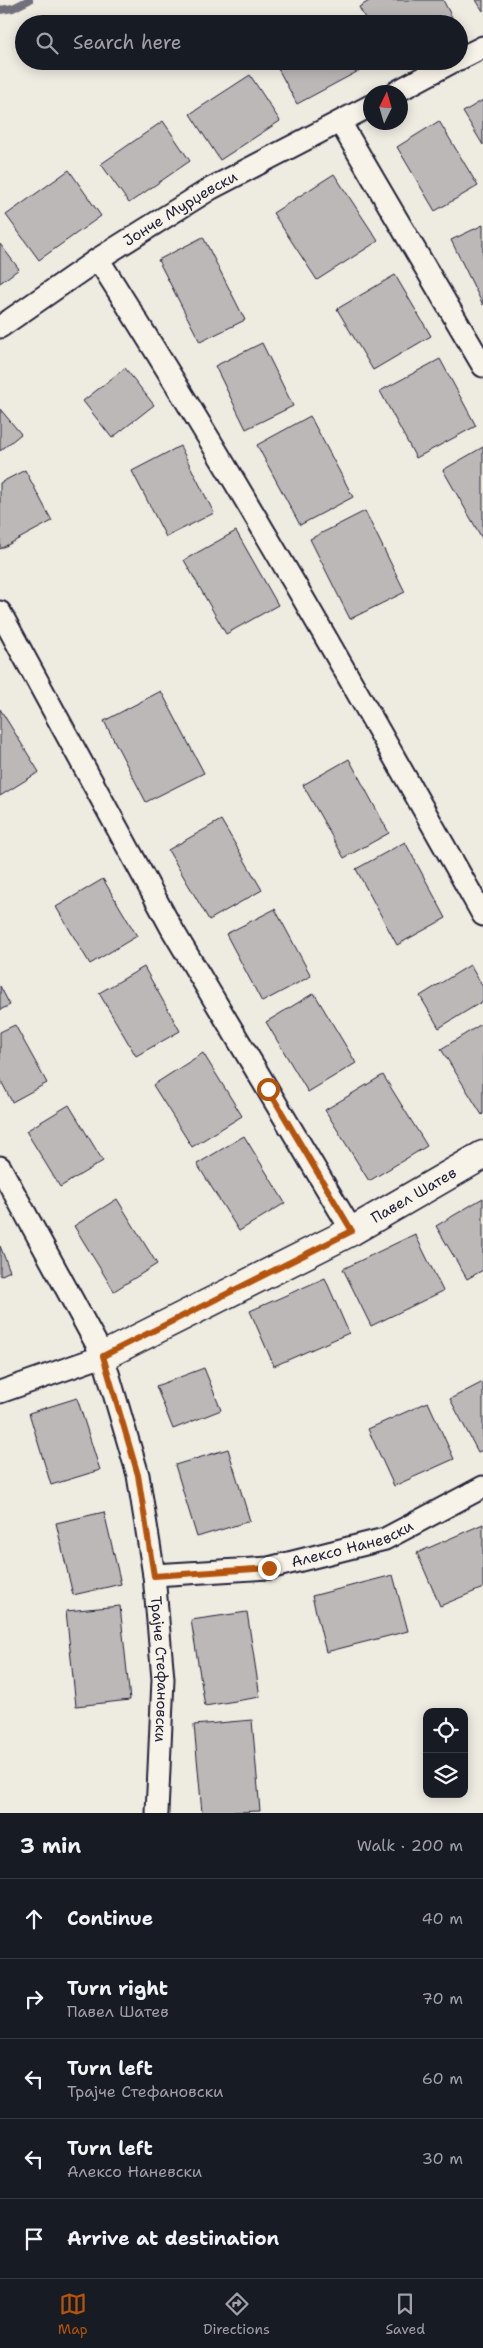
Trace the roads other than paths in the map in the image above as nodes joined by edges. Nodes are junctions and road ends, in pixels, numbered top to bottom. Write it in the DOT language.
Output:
graph roads {
  1 [pos="483,46"];
  2 [pos="468,54"];
  3 [pos="437,70"];
  4 [pos="408,86"];
  5 [pos="363,110"];
  6 [pos="340,122"];
  7 [pos="98,259"];
  8 [pos="0,327"];
  9 [pos="483,366"];
  10 [pos="0,612"];
  11 [pos="483,916"];
  12 [pos="483,1155"];
  13 [pos="0,1167"];
  14 [pos="352,1231"];
  15 [pos="103,1356"];
  16 [pos="0,1392"];
  17 [pos="483,1487"];
  18 [pos="154,1576"];
  19 [pos="157,1813"];
  1 -- 2 [label="street"];
  3 -- 4 [label="street"];
  5 -- 6 [label="street, Јонче Мурџевски"];
  6 -- 7 [label="street, Јонче Мурџевски"];
  6 -- 9 [label="street"];
  7 -- 8 [label="street, Јонче Мурџевски"];
  7 -- 11 [label="street"];
  10 -- 14 [label="street"];
  12 -- 14 [label="street, Павел Шатев"];
  13 -- 15 [label="street, Трајче Стефановски"];
  14 -- 15 [label="street, Павел Шатев"];
  15 -- 16 [label="street"];
  15 -- 18 [label="street, Трајче Стефановски"];
  17 -- 18 [label="street, Алексо Наневски"];
  18 -- 19 [label="street, Трајче Стефановски"];
}
